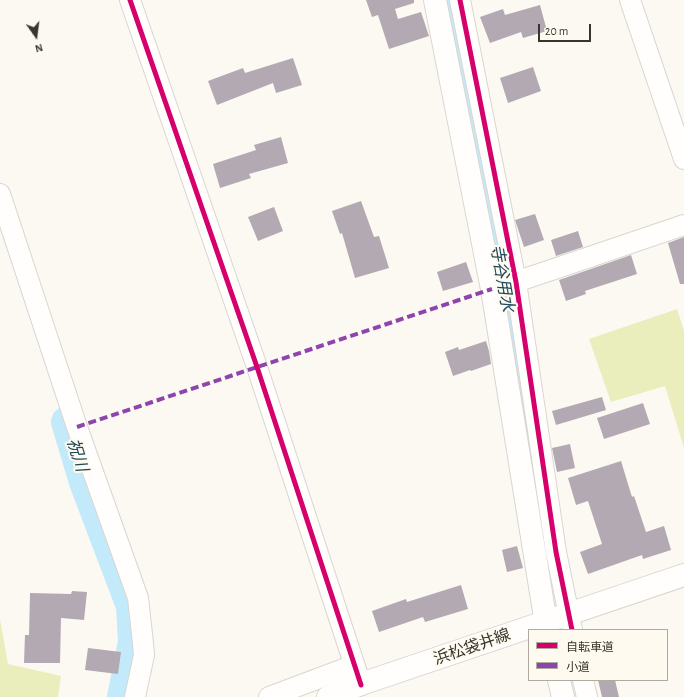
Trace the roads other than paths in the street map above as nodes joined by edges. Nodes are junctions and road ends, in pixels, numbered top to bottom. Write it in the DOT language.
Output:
graph roads {
  1 [pos="130,0"];
  2 [pos="435,0"];
  3 [pos="460,0"];
  4 [pos="630,0"];
  5 [pos="684,159"];
  6 [pos="0,194"];
  7 [pos="684,225"];
  8 [pos="515,282"];
  9 [pos="492,289"];
  10 [pos="684,576"];
  11 [pos="570,622"];
  12 [pos="546,626"];
  13 [pos="536,629"];
  14 [pos="528,632"];
  15 [pos="559,681"];
  16 [pos="583,681"];
  17 [pos="362,683"];
  18 [pos="135,697"];
  19 [pos="269,697"];
  20 [pos="328,697"];
  21 [pos="564,697"];
  22 [pos="587,697"];
  1 -- 17 [label="street"];
  2 -- 9 [label="street"];
  3 -- 8 [label="street"];
  4 -- 5 [label="street"];
  6 -- 18 [label="street"];
  7 -- 8 [label="street"];
  8 -- 9 [label="street"];
  8 -- 11 [label="street"];
  9 -- 12 [label="street"];
  10 -- 11 [label="street, 浜松袋井線"];
  11 -- 12 [label="street, 浜松袋井線"];
  12 -- 13 [label="street, 浜松袋井線"];
  14 -- 17 [label="street, 浜松袋井線"];
  15 -- 21 [label="street"];
  16 -- 22 [label="street"];
  17 -- 19 [label="street"];
  17 -- 20 [label="street, 浜松袋井線"];
}
